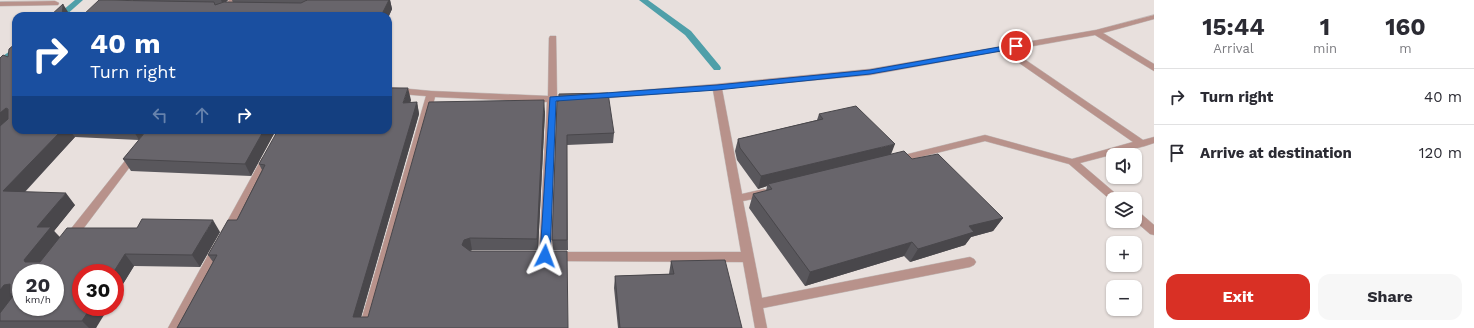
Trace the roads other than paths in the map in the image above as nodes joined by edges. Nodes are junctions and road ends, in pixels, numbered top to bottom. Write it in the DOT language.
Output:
graph roads {
  1 [pos="233,0"];
  2 [pos="55,3"];
  3 [pos="0,4"];
  4 [pos="224,11"];
  5 [pos="1154,17"];
  6 [pos="1096,32"];
  7 [pos="553,38"];
  8 [pos="1003,48"];
  9 [pos="1154,68"];
  10 [pos="717,87"];
  11 [pos="392,90"];
  12 [pos="431,94"];
  13 [pos="552,99"];
  14 [pos="1154,140"];
  15 [pos="143,142"];
  16 [pos="1142,144"];
  17 [pos="272,150"];
  18 [pos="1072,162"];
  19 [pos="884,163"];
  20 [pos="776,190"];
  21 [pos="1108,192"];
  22 [pos="737,199"];
  23 [pos="1142,221"];
  24 [pos="1154,231"];
  25 [pos="62,248"];
  26 [pos="531,256"];
  27 [pos="545,256"];
  28 [pos="748,257"];
  29 [pos="970,262"];
  30 [pos="756,304"];
  31 [pos="174,328"];
  32 [pos="365,328"];
  33 [pos="761,328"];
  1 -- 4 [label="street"];
  2 -- 3 [label="street"];
  5 -- 6 [label="street"];
  6 -- 8 [label="street"];
  6 -- 9 [label="street"];
  7 -- 13 [label="street"];
  8 -- 10 [label="street"];
  8 -- 16 [label="street"];
  10 -- 13 [label="street"];
  10 -- 22 [label="street"];
  11 -- 12 [label="street"];
  12 -- 13 [label="street"];
  12 -- 32 [label="street"];
  13 -- 27 [label="street"];
  14 -- 16 [label="street"];
  15 -- 25 [label="street"];
  16 -- 18 [label="street"];
  17 -- 31 [label="street"];
  18 -- 19 [label="street"];
  18 -- 21 [label="street"];
  20 -- 22 [label="street"];
  22 -- 28 [label="street"];
  23 -- 24 [label="street"];
  26 -- 27 [label="street"];
  27 -- 28 [label="street"];
  28 -- 30 [label="street"];
  29 -- 30 [label="street"];
  30 -- 33 [label="street"];
}
